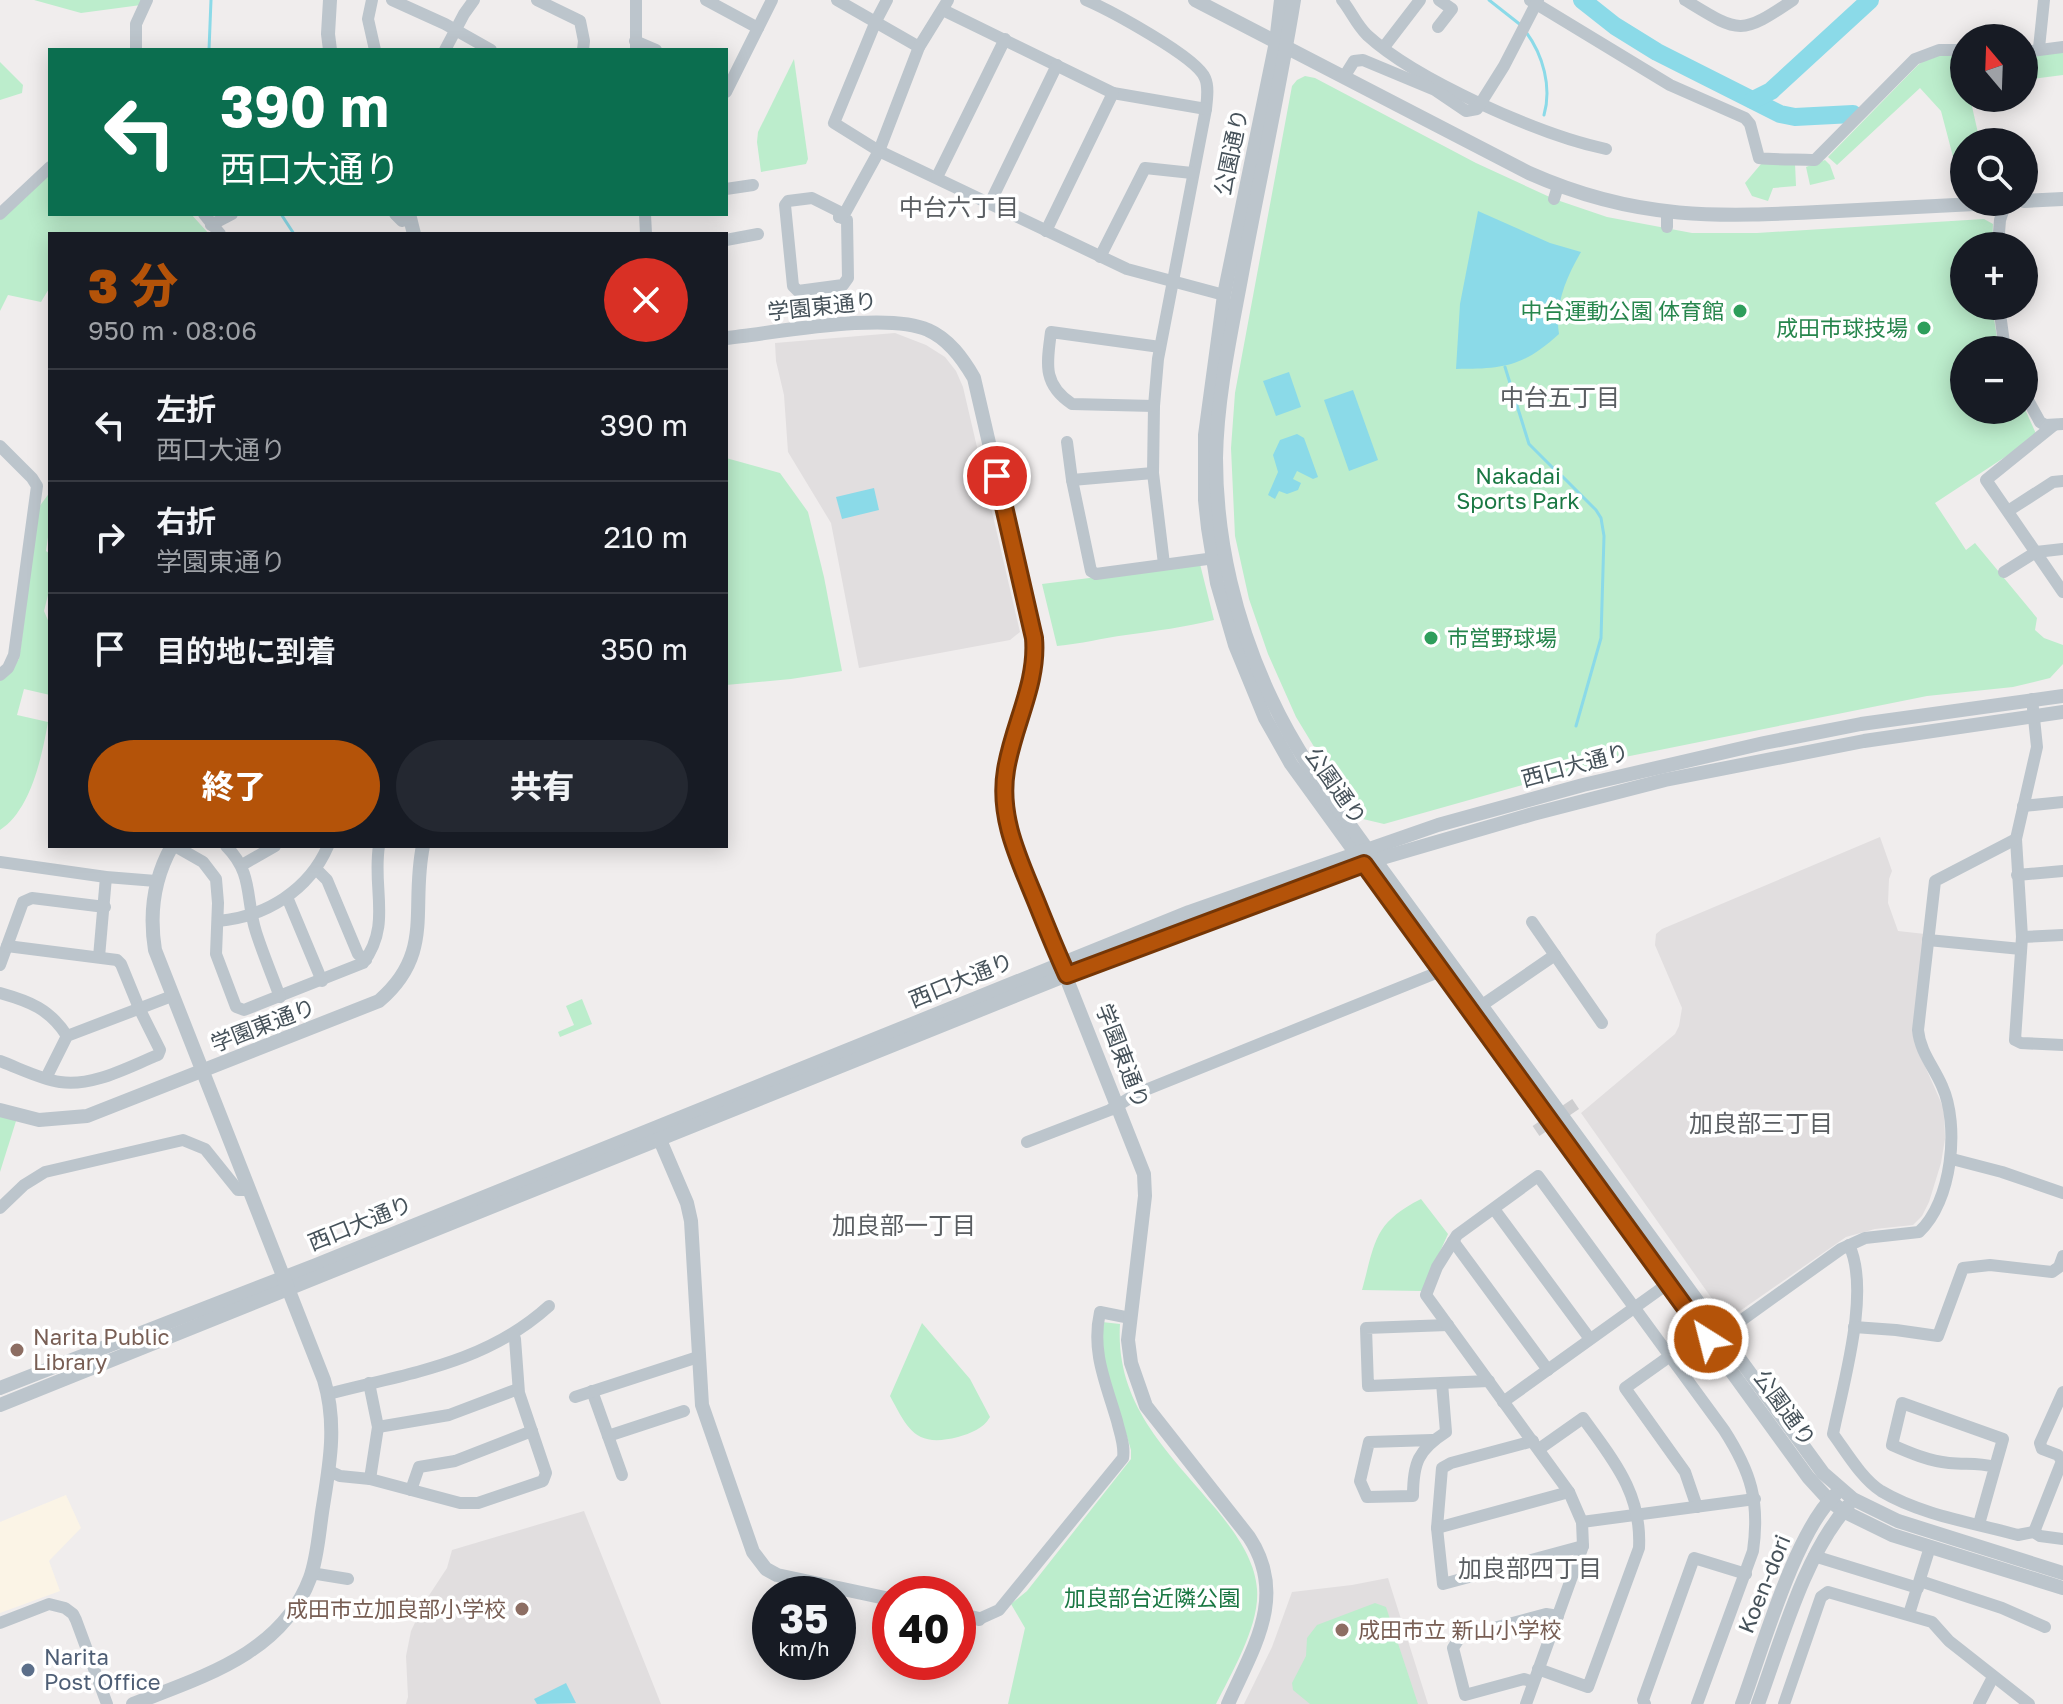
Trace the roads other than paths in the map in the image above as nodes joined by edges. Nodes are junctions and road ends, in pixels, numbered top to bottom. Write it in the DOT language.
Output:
graph roads {
  1 [pos="147,0"];
  2 [pos="330,0"];
  3 [pos="372,0"];
  4 [pos="392,0"];
  5 [pos="474,0"];
  6 [pos="636,0"];
  7 [pos="706,0"];
  8 [pos="772,0"];
  9 [pos="837,0"];
  10 [pos="887,0"];
  11 [pos="1086,0"];
  12 [pos="1195,0"];
  13 [pos="1281,0"];
  14 [pos="1294,0"];
  15 [pos="1342,0"];
  16 [pos="1420,0"];
  17 [pos="1439,0"];
  18 [pos="1685,0"];
  19 [pos="1793,0"];
  20 [pos="2044,0"];
  21 [pos="545,1"];
  22 [pos="1534,2"];
  23 [pos="1109,4"];
  24 [pos="946,5"];
  25 [pos="876,21"];
  26 [pos="1438,27"];
  27 [pos="758,28"];
  28 [pos="455,30"];
  29 [pos="1005,39"];
  30 [pos="1281,45"];
  31 [pos="635,46"];
  32 [pos="919,47"];
  33 [pos="1384,47"];
  34 [pos="2063,47"];
  35 [pos="136,48"];
  36 [pos="330,48"];
  37 [pos="375,48"];
  38 [pos="446,48"];
  39 [pos="487,48"];
  40 [pos="583,48"];
  41 [pos="2039,48"];
  42 [pos="1950,50"];
  43 [pos="1057,65"];
  44 [pos="1344,77"];
  45 [pos="728,87"];
  46 [pos="1113,93"];
  47 [pos="1481,102"];
  48 [pos="1206,109"];
  49 [pos="1606,149"];
  50 [pos="879,151"];
  51 [pos="48,169"];
  52 [pos="1192,173"];
  53 [pos="937,177"];
  54 [pos="753,185"];
  55 [pos="728,189"];
  56 [pos="2063,199"];
  57 [pos="2038,200"];
  58 [pos="990,203"];
  59 [pos="1950,205"];
  60 [pos="0,214"];
  61 [pos="839,217"];
  62 [pos="1046,231"];
  63 [pos="758,234"];
  64 [pos="728,240"];
  65 [pos="1100,257"];
  66 [pos="1171,283"];
  67 [pos="1224,295"];
  68 [pos="728,338"];
  69 [pos="1160,347"];
  70 [pos="1154,406"];
  71 [pos="2038,419"];
  72 [pos="2059,425"];
  73 [pos="1067,442"];
  74 [pos="0,446"];
  75 [pos="1153,473"];
  76 [pos="1072,480"];
  77 [pos="2063,481"];
  78 [pos="2008,511"];
  79 [pos="2063,549"];
  80 [pos="2036,552"];
  81 [pos="1219,557"];
  82 [pos="1164,564"];
  83 [pos="2004,572"];
  84 [pos="2063,592"];
  85 [pos="0,675"];
  86 [pos="2063,696"];
  87 [pos="2032,699"];
  88 [pos="1954,710"];
  89 [pos="2063,712"];
  90 [pos="2034,715"];
  91 [pos="1957,727"];
  92 [pos="2063,802"];
  93 [pos="2023,806"];
  94 [pos="2016,839"];
  95 [pos="173,848"];
  96 [pos="178,848"];
  97 [pos="228,848"];
  98 [pos="272,848"];
  99 [pos="327,848"];
  100 [pos="379,848"];
  101 [pos="423,848"];
  102 [pos="1366,857"];
  103 [pos="0,862"];
  104 [pos="242,865"];
  105 [pos="316,869"];
  106 [pos="2063,871"];
  107 [pos="2017,875"];
  108 [pos="106,877"];
  109 [pos="156,881"];
  110 [pos="287,897"];
  111 [pos="105,907"];
  112 [pos="251,914"];
  113 [pos="218,921"];
  114 [pos="1532,922"];
  115 [pos="2063,935"];
  116 [pos="1928,940"];
  117 [pos="2022,943"];
  118 [pos="7,946"];
  119 [pos="1555,955"];
  120 [pos="99,957"];
  121 [pos="366,960"];
  122 [pos="0,965"];
  123 [pos="1064,969"];
  124 [pos="1441,971"];
  125 [pos="322,981"];
  126 [pos="0,993"];
  127 [pos="172,996"];
  128 [pos="280,997"];
  129 [pos="139,1008"];
  130 [pos="1476,1010"];
  131 [pos="1602,1023"];
  132 [pos="67,1036"];
  133 [pos="2063,1045"];
  134 [pos="0,1061"];
  135 [pos="202,1073"];
  136 [pos="46,1078"];
  137 [pos="1118,1104"];
  138 [pos="0,1110"];
  139 [pos="657,1134"];
  140 [pos="1027,1142"];
  141 [pos="1952,1159"];
  142 [pos="249,1190"];
  143 [pos="2063,1193"];
  144 [pos="0,1208"];
  145 [pos="1494,1209"];
  146 [pos="1453,1241"];
  147 [pos="1849,1245"];
  148 [pos="2063,1256"];
  149 [pos="1673,1280"];
  150 [pos="286,1284"];
  151 [pos="549,1306"];
  152 [pos="1634,1307"];
  153 [pos="1130,1318"];
  154 [pos="1448,1325"];
  155 [pos="1854,1327"];
  156 [pos="513,1334"];
  157 [pos="1721,1335"];
  158 [pos="1590,1339"];
  159 [pos="1670,1356"];
  160 [pos="698,1357"];
  161 [pos="1548,1370"];
  162 [pos="1489,1381"];
  163 [pos="369,1383"];
  164 [pos="1442,1383"];
  165 [pos="0,1388"];
  166 [pos="518,1389"];
  167 [pos="592,1391"];
  168 [pos="2063,1392"];
  169 [pos="328,1394"];
  170 [pos="575,1397"];
  171 [pos="1503,1402"];
  172 [pos="0,1405"];
  173 [pos="684,1411"];
  174 [pos="378,1427"];
  175 [pos="532,1431"];
  176 [pos="608,1436"];
  177 [pos="1432,1440"];
  178 [pos="1536,1445"];
  179 [pos="2062,1461"];
  180 [pos="1995,1467"];
  181 [pos="329,1471"];
  182 [pos="622,1475"];
  183 [pos="370,1479"];
  184 [pos="411,1490"];
  185 [pos="1569,1492"];
  186 [pos="1755,1499"];
  187 [pos="1829,1500"];
  188 [pos="1846,1500"];
  189 [pos="1697,1507"];
  190 [pos="1637,1515"];
  191 [pos="1582,1522"];
  192 [pos="1979,1524"];
  193 [pos="1437,1528"];
  194 [pos="2034,1532"];
  195 [pos="2063,1539"];
  196 [pos="1583,1546"];
  197 [pos="1930,1547"];
  198 [pos="1814,1556"];
  199 [pos="311,1573"];
  200 [pos="2063,1573"];
  201 [pos="1746,1574"];
  202 [pos="348,1579"];
  203 [pos="1919,1585"];
  204 [pos="2063,1588"];
  205 [pos="872,1595"];
  206 [pos="1909,1614"];
  207 [pos="1558,1616"];
  208 [pos="976,1618"];
  209 [pos="979,1619"];
  210 [pos="0,1623"];
  211 [pos="2045,1627"];
  212 [pos="1538,1669"];
  213 [pos="1993,1677"];
  214 [pos="1533,1682"];
  215 [pos="107,1704"];
  216 [pos="133,1704"];
  217 [pos="1228,1704"];
  218 [pos="1526,1704"];
  219 [pos="1645,1704"];
  220 [pos="1697,1704"];
  221 [pos="1742,1704"];
  222 [pos="1758,1704"];
  223 [pos="1784,1704"];
  224 [pos="1979,1704"];
  225 [pos="2029,1704"];
  1 -- 35 [label="street"];
  2 -- 36 [label="street"];
  3 -- 37 [label="street"];
  4 -- 28 [label="street"];
  5 -- 28 [label="street"];
  6 -- 31 [label="street"];
  7 -- 27 [label="street"];
  8 -- 27 [label="street"];
  9 -- 25 [label="street"];
  10 -- 25 [label="street"];
  11 -- 23 [label="street"];
  12 -- 30 [label="street"];
  13 -- 30 [label="street, 公園通り"];
  14 -- 30 [label="street, 公園通り"];
  15 -- 33 [label="street"];
  16 -- 33 [label="street"];
  17 -- 26 [label="street"];
  18 -- 19 [label="street"];
  20 -- 41 [label="street"];
  21 -- 40 [label="street"];
  22 -- 42 [label="street"];
  22 -- 47 [label="street"];
  23 -- 48 [label="street"];
  24 -- 29 [label="street"];
  24 -- 32 [label="street"];
  25 -- 32 [label="street"];
  25 -- 50 [label="street"];
  27 -- 45 [label="street"];
  28 -- 38 [label="street"];
  28 -- 39 [label="street"];
  29 -- 43 [label="street"];
  29 -- 53 [label="street"];
  30 -- 44 [label="street"];
  30 -- 67 [label="street, 公園通り"];
  30 -- 81 [label="street, 公園通り"];
  32 -- 50 [label="street"];
  33 -- 47 [label="street"];
  34 -- 41 [label="street"];
  43 -- 46 [label="street"];
  43 -- 58 [label="street"];
  44 -- 47 [label="street"];
  44 -- 59 [label="street"];
  46 -- 48 [label="street"];
  46 -- 62 [label="street"];
  47 -- 49 [label="street"];
  48 -- 52 [label="street"];
  50 -- 53 [label="street"];
  50 -- 61 [label="street"];
  51 -- 60 [label="street"];
  52 -- 65 [label="street"];
  52 -- 66 [label="street"];
  53 -- 58 [label="street"];
  54 -- 55 [label="street"];
  56 -- 57 [label="street"];
  58 -- 62 [label="street"];
  61 -- 61 [label="street"];
  62 -- 65 [label="street"];
  63 -- 64 [label="street"];
  65 -- 66 [label="street"];
  66 -- 67 [label="street"];
  66 -- 69 [label="street"];
  67 -- 81 [label="street, 公園通り"];
  68 -- 123 [label="street, 学園東通り"];
  69 -- 70 [label="street"];
  69 -- 70 [label="street"];
  70 -- 75 [label="street"];
  71 -- 72 [label="street"];
  72 -- 78 [label="street"];
  73 -- 76 [label="street"];
  74 -- 85 [label="street"];
  75 -- 76 [label="street"];
  75 -- 82 [label="street"];
  76 -- 82 [label="street"];
  77 -- 78 [label="street"];
  78 -- 80 [label="street"];
  79 -- 80 [label="street"];
  80 -- 83 [label="street"];
  80 -- 84 [label="street"];
  81 -- 82 [label="street"];
  81 -- 102 [label="street, 公園通り"];
  86 -- 87 [label="street, 西口大通り"];
  87 -- 88 [label="street, 西口大通り"];
  87 -- 90 [label="street"];
  88 -- 91 [label="street"];
  88 -- 102 [label="street, 西口大通り"];
  89 -- 90 [label="street, 西口大通り"];
  90 -- 91 [label="street, 西口大通り"];
  90 -- 93 [label="street"];
  91 -- 102 [label="street, 西口大通り"];
  92 -- 93 [label="street"];
  93 -- 94 [label="street"];
  94 -- 107 [label="street"];
  94 -- 116 [label="street"];
  95 -- 109 [label="street"];
  96 -- 113 [label="street"];
  97 -- 104 [label="street"];
  98 -- 104 [label="street"];
  99 -- 105 [label="street"];
  100 -- 121 [label="street"];
  101 -- 135 [label="street, 学園東通り"];
  102 -- 123 [label="street, 西口大通り"];
  102 -- 124 [label="street, 公園通り"];
  102 -- 130 [label="street, 公園通り"];
  103 -- 108 [label="street"];
  104 -- 112 [label="street"];
  105 -- 110 [label="street"];
  105 -- 121 [label="street"];
  106 -- 107 [label="street"];
  107 -- 117 [label="street"];
  108 -- 109 [label="street"];
  108 -- 111 [label="street"];
  109 -- 127 [label="street"];
  110 -- 112 [label="street"];
  110 -- 125 [label="street"];
  111 -- 118 [label="street"];
  111 -- 120 [label="street"];
  112 -- 113 [label="street"];
  112 -- 128 [label="street"];
  113 -- 128 [label="street"];
  114 -- 119 [label="street"];
  115 -- 117 [label="street"];
  116 -- 117 [label="street"];
  116 -- 141 [label="street"];
  117 -- 133 [label="street"];
  118 -- 120 [label="street"];
  118 -- 122 [label="street"];
  119 -- 130 [label="street"];
  119 -- 131 [label="street"];
  120 -- 129 [label="street"];
  121 -- 125 [label="street"];
  123 -- 137 [label="street, 学園東通り"];
  123 -- 139 [label="street, 西口大通り"];
  124 -- 130 [label="street, 公園通り"];
  124 -- 137 [label="street"];
  125 -- 128 [label="street"];
  126 -- 132 [label="street"];
  127 -- 129 [label="street"];
  127 -- 135 [label="street"];
  129 -- 132 [label="street"];
  129 -- 136 [label="street"];
  130 -- 149 [label="street, 公園通り"];
  132 -- 136 [label="street"];
  134 -- 136 [label="street"];
  135 -- 138 [label="street, 学園東通り"];
  135 -- 142 [label="street"];
  137 -- 140 [label="street"];
  137 -- 153 [label="street, 学園東通り"];
  139 -- 150 [label="street, 西口大通り"];
  139 -- 160 [label="street"];
  141 -- 143 [label="street"];
  141 -- 147 [label="street"];
  142 -- 144 [label="street"];
  142 -- 150 [label="street"];
  145 -- 146 [label="street"];
  145 -- 152 [label="street"];
  145 -- 158 [label="street"];
  146 -- 154 [label="street"];
  146 -- 161 [label="street"];
  147 -- 155 [label="street"];
  147 -- 157 [label="street"];
  148 -- 155 [label="street"];
  149 -- 152 [label="street"];
  149 -- 157 [label="street, 公園通り"];
  149 -- 187 [label="street, 公園通り"];
  150 -- 165 [label="street, 西口大通り"];
  150 -- 169 [label="street"];
  150 -- 172 [label="street, 西口大通り"];
  151 -- 156 [label="street"];
  152 -- 158 [label="street"];
  152 -- 159 [label="street"];
  153 -- 209 [label="street"];
  153 -- 217 [label="street, 学園東通り"];
  154 -- 162 [label="street"];
  154 -- 164 [label="street"];
  155 -- 192 [label="street"];
  156 -- 163 [label="street"];
  156 -- 166 [label="street"];
  157 -- 188 [label="street, 公園通り"];
  158 -- 161 [label="street"];
  159 -- 186 [label="street"];
  159 -- 189 [label="street"];
  160 -- 167 [label="street"];
  160 -- 205 [label="street"];
  161 -- 171 [label="street"];
  162 -- 164 [label="street"];
  162 -- 171 [label="street"];
  163 -- 169 [label="street"];
  163 -- 174 [label="street"];
  164 -- 177 [label="street"];
  166 -- 174 [label="street"];
  166 -- 175 [label="street"];
  167 -- 170 [label="street"];
  167 -- 176 [label="street"];
  168 -- 179 [label="street"];
  169 -- 181 [label="street"];
  171 -- 178 [label="street"];
  173 -- 176 [label="street"];
  174 -- 183 [label="street"];
  175 -- 184 [label="street"];
  175 -- 184 [label="street"];
  176 -- 182 [label="street"];
  177 -- 177 [label="street"];
  178 -- 185 [label="street"];
  178 -- 190 [label="street"];
  178 -- 193 [label="street"];
  179 -- 194 [label="street"];
  180 -- 180 [label="street"];
  180 -- 192 [label="street"];
  181 -- 183 [label="street"];
  181 -- 199 [label="street"];
  183 -- 184 [label="street"];
  185 -- 191 [label="street"];
  185 -- 193 [label="street"];
  186 -- 189 [label="street"];
  186 -- 201 [label="street"];
  187 -- 188 [label="street, 公園通り"];
  187 -- 221 [label="street, Koen-dori"];
  188 -- 197 [label="street, 公園通り"];
  188 -- 198 [label="street, Koen-dori"];
  188 -- 200 [label="street, 公園通り"];
  189 -- 190 [label="street"];
  190 -- 191 [label="street"];
  190 -- 212 [label="street"];
  191 -- 196 [label="street"];
  192 -- 194 [label="street"];
  193 -- 196 [label="street"];
  194 -- 195 [label="street"];
  196 -- 207 [label="street"];
  197 -- 203 [label="street"];
  197 -- 204 [label="street, 公園通り"];
  198 -- 203 [label="street"];
  198 -- 222 [label="street, Koen-dori"];
  199 -- 202 [label="street"];
  199 -- 216 [label="street"];
  201 -- 219 [label="street"];
  201 -- 220 [label="street"];
  203 -- 206 [label="street"];
  203 -- 211 [label="street"];
  206 -- 213 [label="street"];
  206 -- 223 [label="street"];
  207 -- 212 [label="street"];
  207 -- 214 [label="street"];
  208 -- 209 [label="street"];
  210 -- 215 [label="street"];
  212 -- 214 [label="street"];
  213 -- 224 [label="street"];
  213 -- 225 [label="street"];
  214 -- 218 [label="street"];
}
